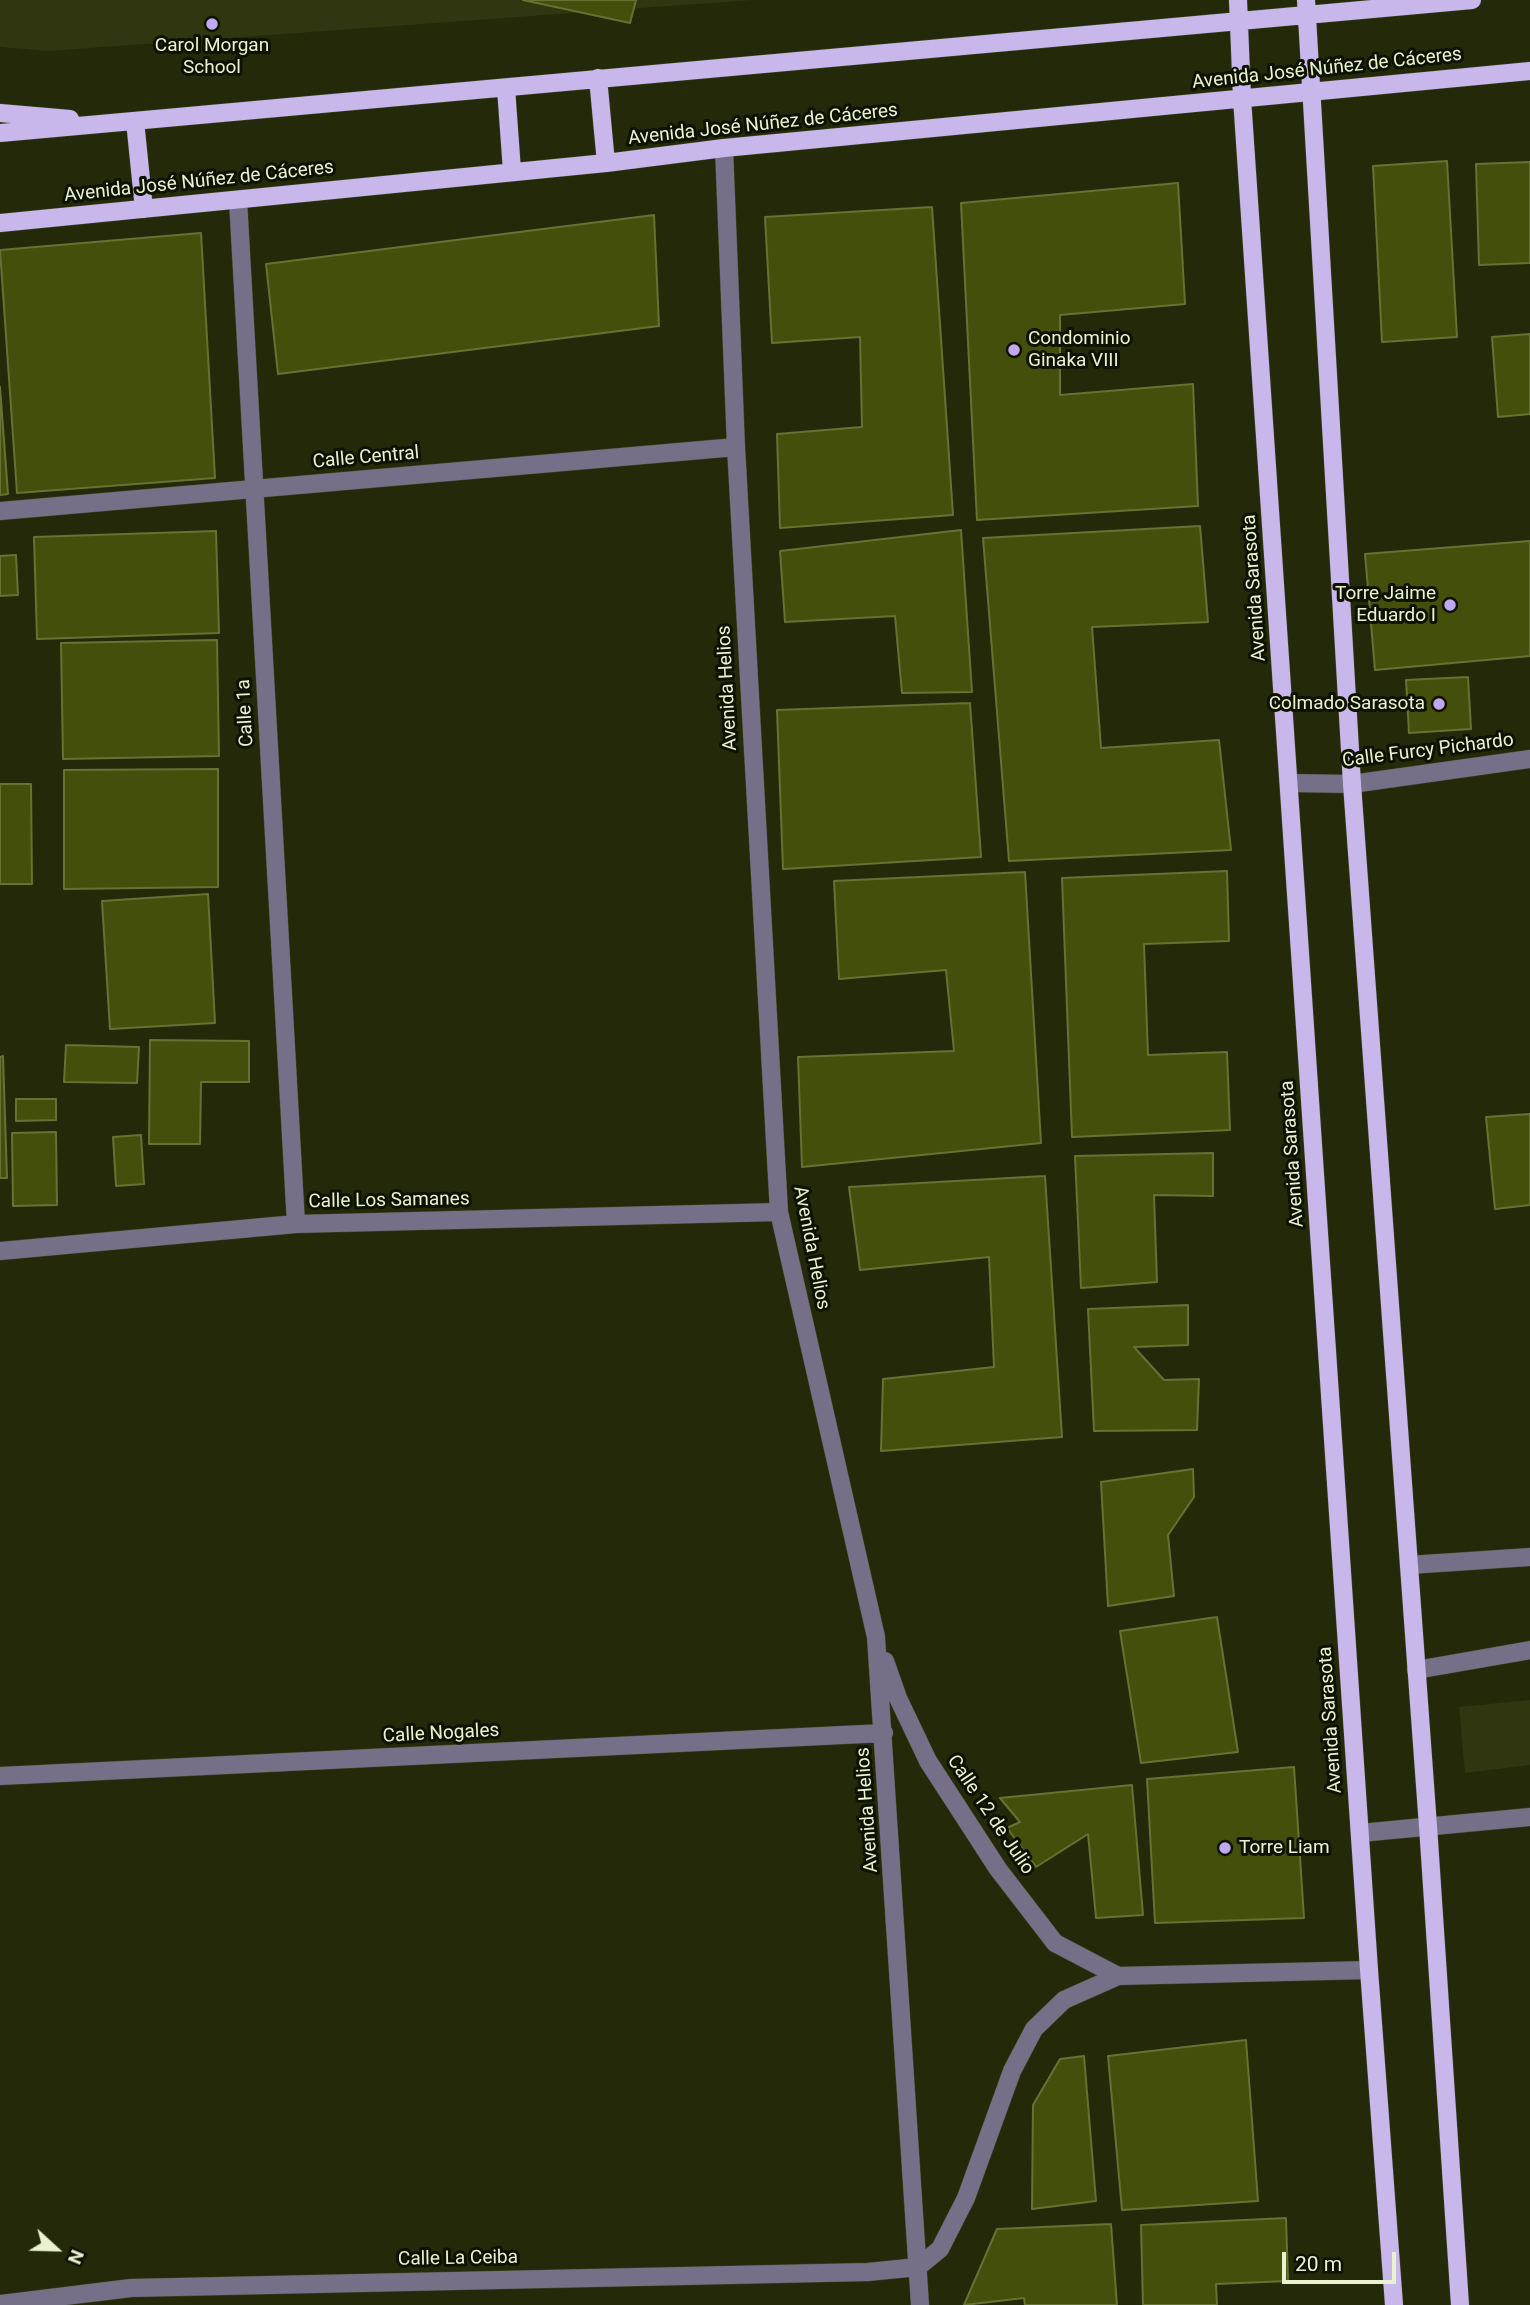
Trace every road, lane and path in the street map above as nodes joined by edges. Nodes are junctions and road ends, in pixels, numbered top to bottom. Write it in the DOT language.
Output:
graph roads {
  1 [pos="1238,0"];
  2 [pos="1472,0"];
  3 [pos="1306,7"];
  4 [pos="1239,20"];
  5 [pos="1530,71"];
  6 [pos="598,78"];
  7 [pos="506,88"];
  8 [pos="1310,90"];
  9 [pos="1242,98"];
  10 [pos="0,113"];
  11 [pos="127,122"];
  12 [pos="0,133"];
  13 [pos="723,148"];
  14 [pos="606,163"];
  15 [pos="512,170"];
  16 [pos="238,200"];
  17 [pos="144,209"];
  18 [pos="0,223"];
  19 [pos="736,447"];
  20 [pos="254,489"];
  21 [pos="0,511"];
  22 [pos="1530,759"];
  23 [pos="1289,783"];
  24 [pos="1352,785"];
  25 [pos="779,1212"];
  26 [pos="296,1224"];
  27 [pos="0,1251"];
  28 [pos="1530,1557"];
  29 [pos="1409,1564"];
  30 [pos="876,1637"];
  31 [pos="1530,1650"];
  32 [pos="1416,1670"];
  33 [pos="884,1733"];
  34 [pos="0,1776"];
  35 [pos="1530,1817"];
  36 [pos="1428,1826"];
  37 [pos="1360,1833"];
  38 [pos="1369,1970"];
  39 [pos="1118,1976"];
  40 [pos="918,2267"];
  41 [pos="0,2304"];
  42 [pos="920,2305"];
  43 [pos="1394,2305"];
  44 [pos="1460,2305"];
  1 -- 4 [label="main road, Avenida Sarasota"];
  2 -- 3 [label="main road"];
  3 -- 4 [label="main road"];
  3 -- 8 [label="main road"];
  4 -- 6 [label="main road"];
  4 -- 9 [label="main road, Avenida Sarasota"];
  5 -- 8 [label="main road, Avenida José Núñez de Cáceres"];
  6 -- 7 [label="main road"];
  6 -- 14 [label="main road"];
  7 -- 11 [label="main road"];
  7 -- 15 [label="main road"];
  8 -- 9 [label="main road, Avenida José Núñez de Cáceres"];
  8 -- 24 [label="main road"];
  9 -- 13 [label="main road, Avenida José Núñez de Cáceres"];
  9 -- 23 [label="main road, Avenida Sarasota"];
  10 -- 11 [label="main road"];
  11 -- 12 [label="main road"];
  11 -- 17 [label="main road"];
  13 -- 14 [label="main road, Avenida José Núñez de Cáceres"];
  13 -- 19 [label="street, Avenida Helios"];
  14 -- 15 [label="main road, Avenida José Núñez de Cáceres"];
  15 -- 16 [label="main road, Avenida José Núñez de Cáceres"];
  16 -- 17 [label="main road, Avenida José Núñez de Cáceres"];
  16 -- 20 [label="street, Calle 1a"];
  17 -- 18 [label="main road, Avenida José Núñez de Cáceres"];
  19 -- 20 [label="street, Calle Central"];
  19 -- 25 [label="street, Avenida Helios"];
  20 -- 21 [label="street, Calle Central"];
  20 -- 26 [label="street, Calle 1a"];
  22 -- 24 [label="street, Calle Furcy Pichardo"];
  23 -- 24 [label="street, Calle Furcy Pichardo"];
  23 -- 37 [label="main road, Avenida Sarasota"];
  24 -- 29 [label="main road"];
  25 -- 26 [label="street, Calle Los Samanes"];
  25 -- 30 [label="street, Avenida Helios"];
  26 -- 27 [label="street, Calle Los Samanes"];
  28 -- 29 [label="street"];
  29 -- 32 [label="main road"];
  30 -- 33 [label="street, Avenida Helios"];
  30 -- 39 [label="street, Calle 12 de Julio"];
  31 -- 32 [label="street"];
  32 -- 36 [label="main road"];
  33 -- 34 [label="street, Calle Nogales"];
  33 -- 40 [label="street, Avenida Helios"];
  35 -- 36 [label="street"];
  36 -- 37 [label="street"];
  36 -- 44 [label="main road"];
  37 -- 38 [label="main road, Avenida Sarasota"];
  38 -- 39 [label="street, Calle 12 de Julio"];
  38 -- 43 [label="main road, Avenida Sarasota"];
  39 -- 40 [label="street, Calle 12 de Julio"];
  40 -- 41 [label="street, Calle La Ceiba"];
  40 -- 42 [label="street, Avenida Helios"];
}
